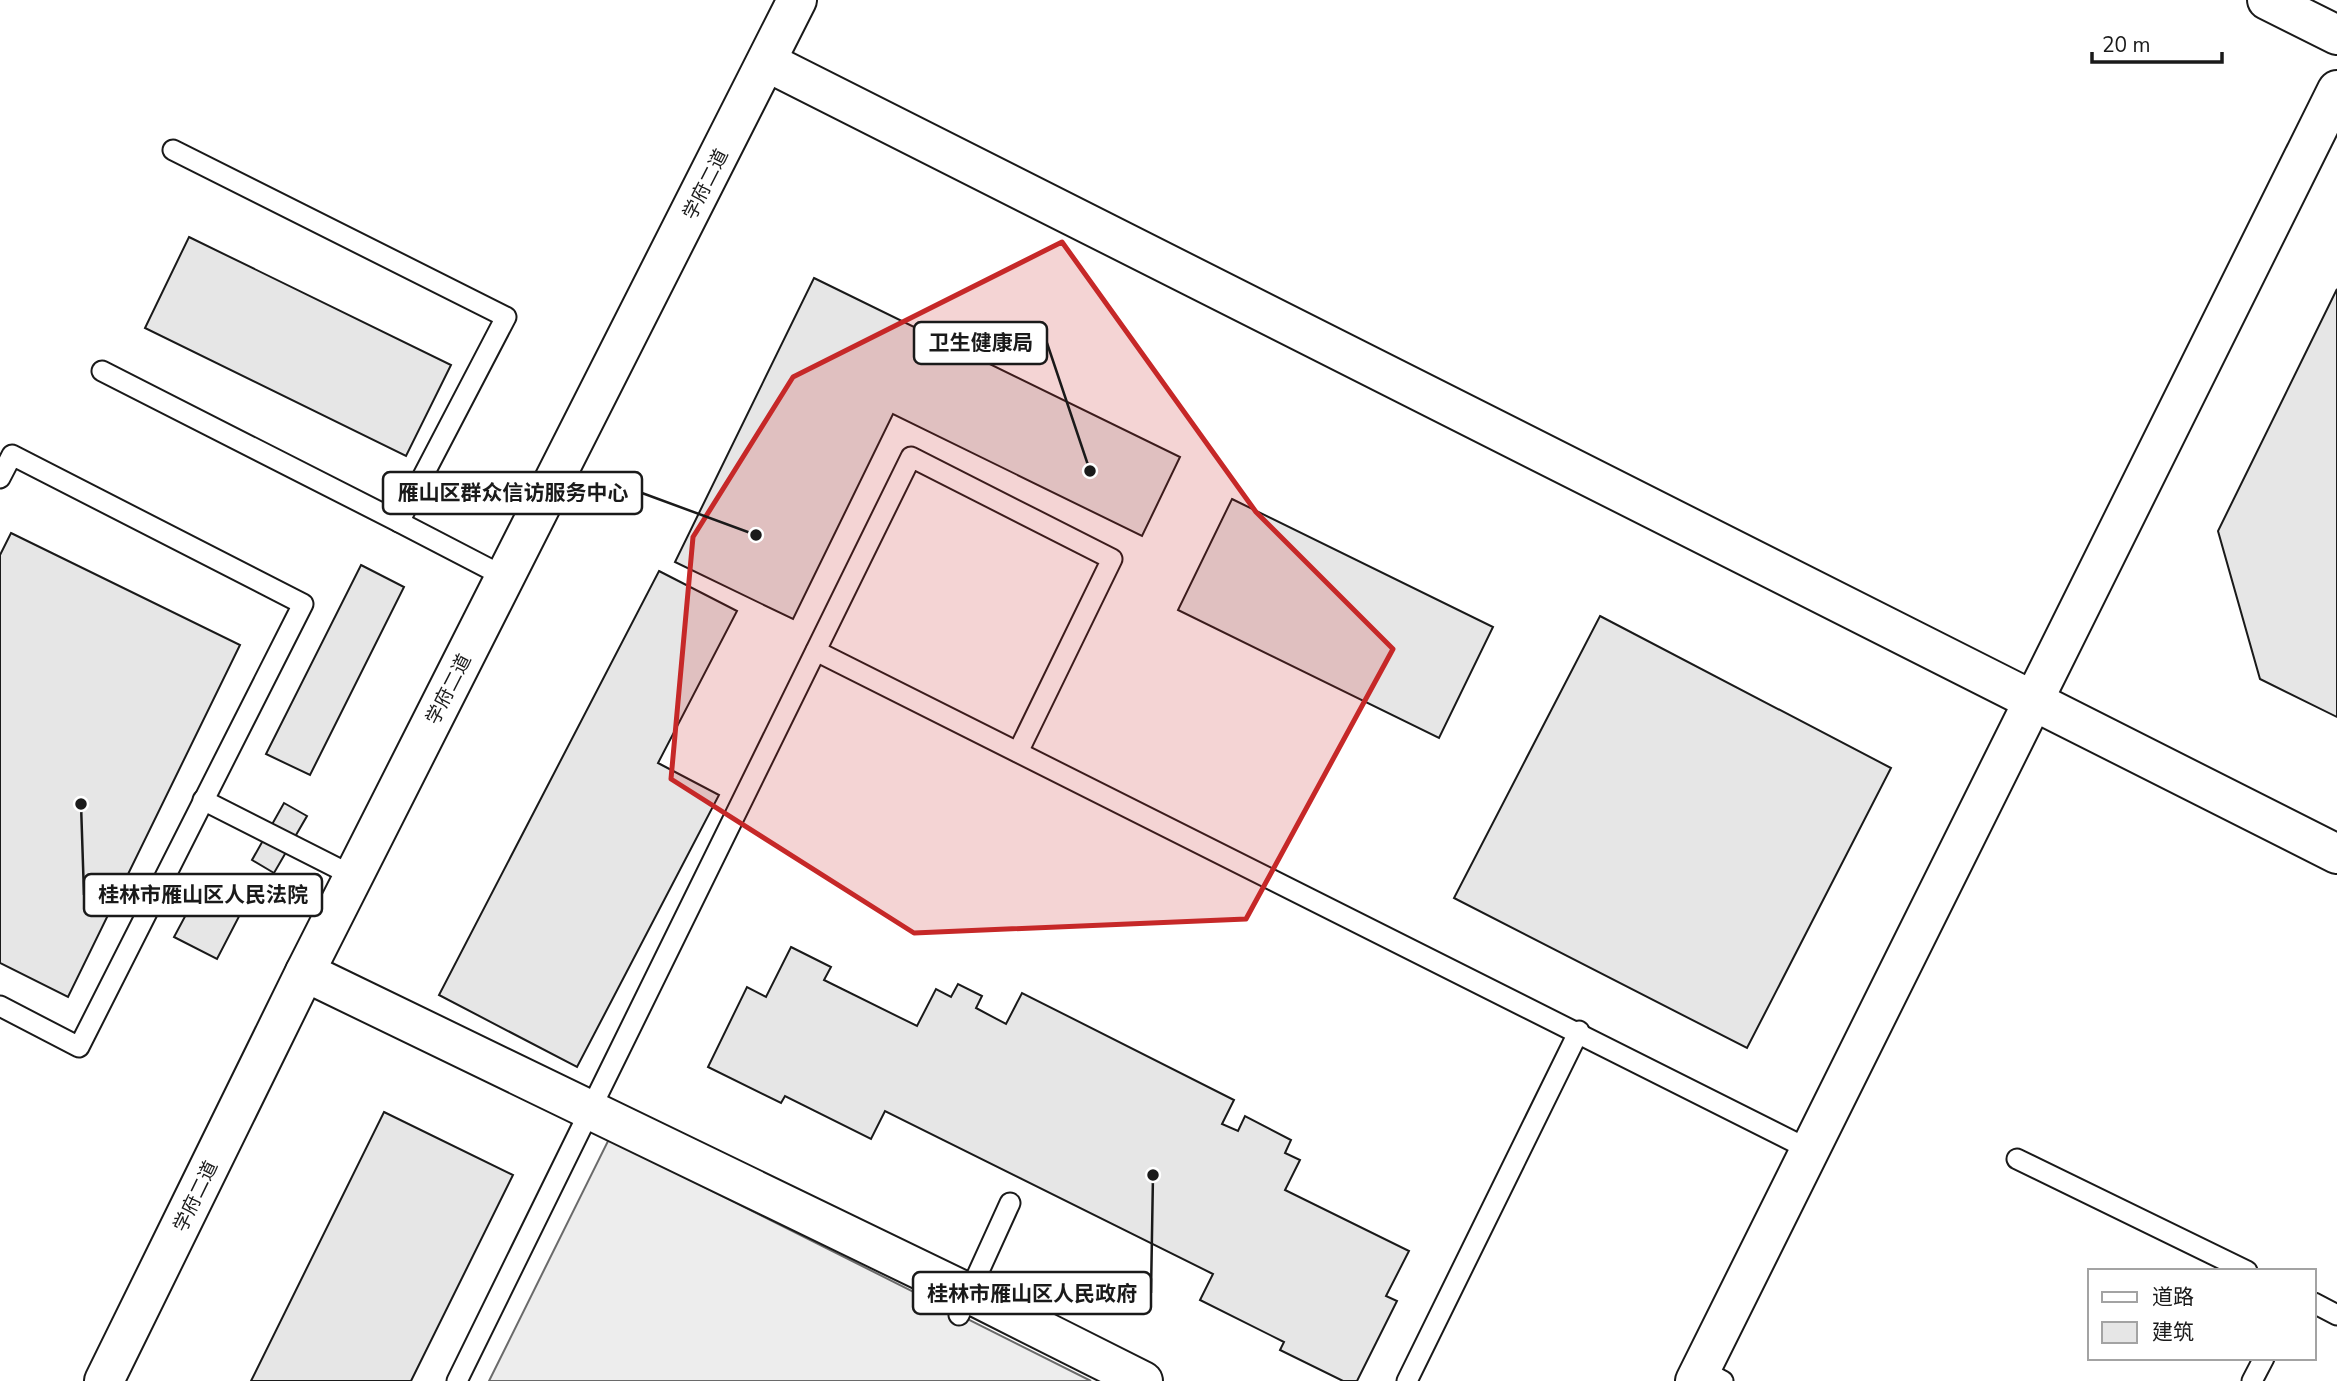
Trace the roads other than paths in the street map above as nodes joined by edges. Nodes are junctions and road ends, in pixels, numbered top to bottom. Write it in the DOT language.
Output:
graph roads {
  1 [pos="797,0"];
  2 [pos="2267,0"];
  3 [pos="2337,35"];
  4 [pos="767,62"];
  5 [pos="2337,90"];
  6 [pos="173,150"];
  7 [pos="102,370"];
  8 [pos="0,478"];
  9 [pos="399,522"];
  10 [pos="505,577"];
  11 [pos="816,651"];
  12 [pos="2031,701"];
  13 [pos="1018,752"];
  14 [pos="203,800"];
  15 [pos="2337,854"];
  16 [pos="354,876"];
  17 [pos="305,972"];
  18 [pos="0,1006"];
  19 [pos="1579,1031"];
  20 [pos="592,1111"];
  21 [pos="1808,1149"];
  22 [pos="2017,1159"];
  23 [pos="1010,1203"];
  24 [pos="2243,1269"];
  25 [pos="964,1304"];
  26 [pos="2316,1304"];
  27 [pos="2337,1315"];
  28 [pos="2263,1360"];
  29 [pos="1706,1377"];
  30 [pos="104,1381"];
  31 [pos="457,1381"];
  32 [pos="1143,1381"];
  33 [pos="1407,1381"];
  34 [pos="2252,1381"];
  1 -- 4 [label="street, 学府二道"];
  2 -- 3 [label="street"];
  4 -- 10 [label="street, 学府二道"];
  4 -- 12 [label="street"];
  5 -- 12 [label="street"];
  6 -- 9 [label="lane"];
  7 -- 9 [label="lane"];
  8 -- 14 [label="lane"];
  9 -- 10 [label="lane"];
  10 -- 16 [label="street, 学府二道"];
  11 -- 13 [label="lane"];
  11 -- 13 [label="lane"];
  11 -- 20 [label="lane"];
  12 -- 15 [label="street"];
  12 -- 21 [label="street"];
  13 -- 19 [label="lane"];
  14 -- 16 [label="lane"];
  14 -- 18 [label="lane"];
  16 -- 17 [label="street, 学府二道"];
  17 -- 20 [label="street"];
  17 -- 30 [label="street, 学府二道"];
  19 -- 21 [label="lane"];
  19 -- 33 [label="lane"];
  20 -- 25 [label="street"];
  20 -- 31 [label="lane"];
  21 -- 29 [label="street"];
  22 -- 24 [label="lane"];
  23 -- 25 [label="lane"];
  25 -- 32 [label="street"];
  26 -- 27 [label="lane"];
  28 -- 34 [label="lane"];
}
